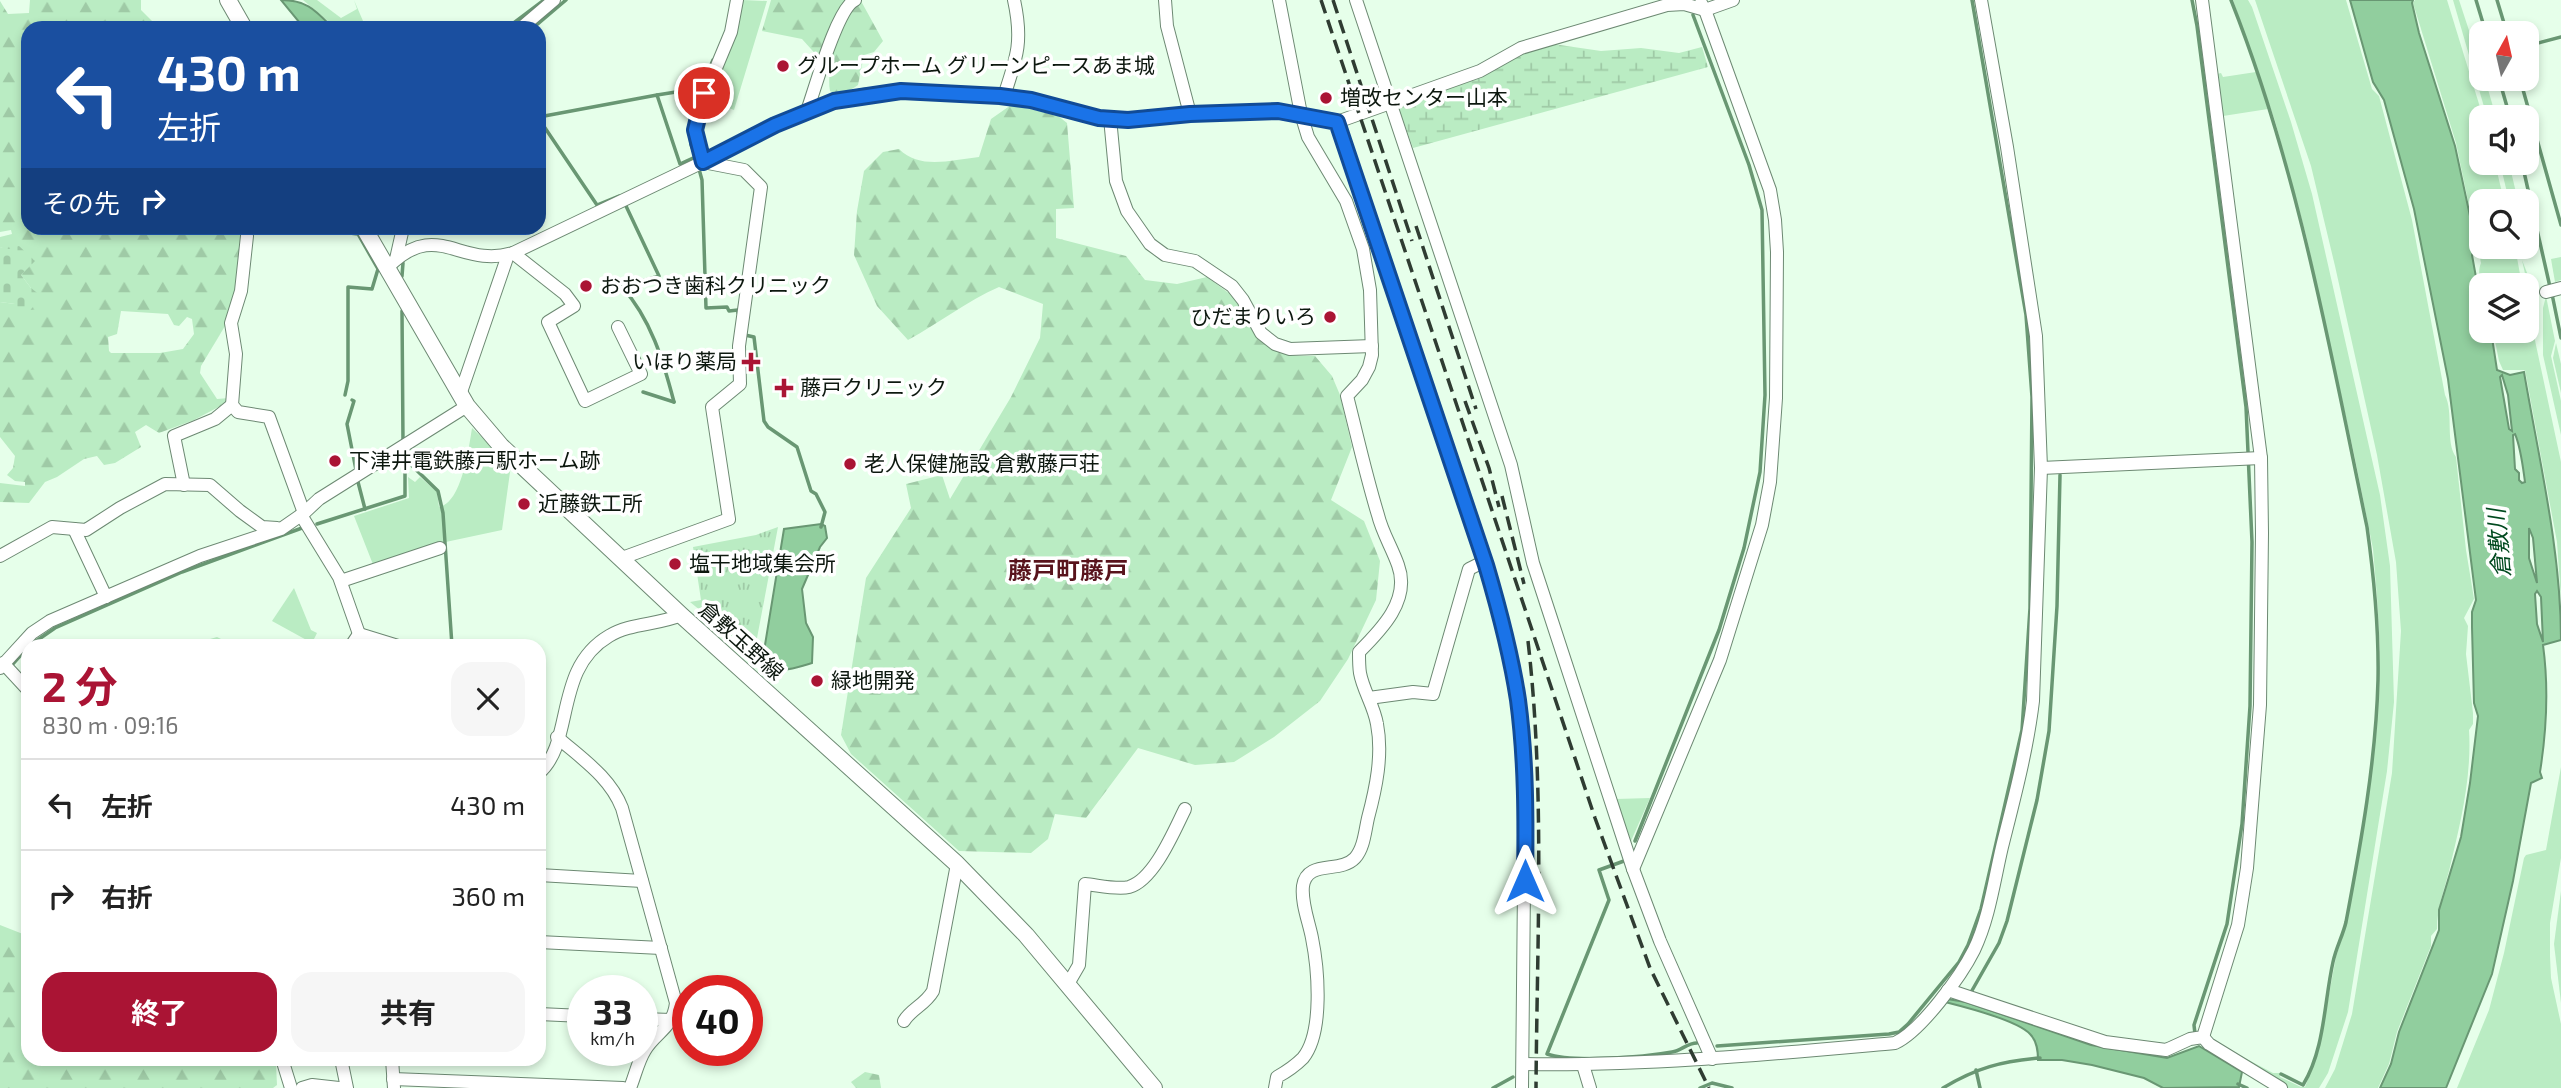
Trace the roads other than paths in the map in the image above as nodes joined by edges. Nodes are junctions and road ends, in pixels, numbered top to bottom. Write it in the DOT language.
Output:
graph roads {
  1 [pos="228,0"];
  2 [pos="554,0"];
  3 [pos="737,0"];
  4 [pos="1014,0"];
  5 [pos="1165,0"];
  6 [pos="1279,0"];
  7 [pos="1356,0"];
  8 [pos="1733,0"];
  9 [pos="1981,0"];
  10 [pos="2202,0"];
  11 [pos="852,1"];
  12 [pos="1702,5"];
  13 [pos="240,21"];
  14 [pos="529,21"];
  15 [pos="1004,96"];
  16 [pos="1389,102"];
  17 [pos="807,111"];
  18 [pos="1190,114"];
  19 [pos="1301,114"];
  20 [pos="1110,118"];
  21 [pos="1337,122"];
  22 [pos="703,162"];
  23 [pos="370,235"];
  24 [pos="401,235"];
  25 [pos="247,236"];
  26 [pos="511,254"];
  27 [pos="392,263"];
  28 [pos="618,327"];
  29 [pos="1372,346"];
  30 [pos="464,399"];
  31 [pos="232,405"];
  32 [pos="2253,459"];
  33 [pos="2041,468"];
  34 [pos="184,485"];
  35 [pos="302,514"];
  36 [pos="74,529"];
  37 [pos="281,529"];
  38 [pos="440,548"];
  39 [pos="0,556"];
  40 [pos="622,558"];
  41 [pos="1485,561"];
  42 [pos="341,581"];
  43 [pos="106,597"];
  44 [pos="681,615"];
  45 [pos="359,634"];
  46 [pos="28,639"];
  47 [pos="356,639"];
  48 [pos="375,639"];
  49 [pos="21,648"];
  50 [pos="5,667"];
  51 [pos="21,683"];
  52 [pos="1369,698"];
  53 [pos="557,737"];
  54 [pos="546,764"];
  55 [pos="1185,809"];
  56 [pos="957,864"];
  57 [pos="1633,869"];
  58 [pos="546,875"];
  59 [pos="642,881"];
  60 [pos="546,942"];
  61 [pos="661,948"];
  62 [pos="1068,984"];
  63 [pos="1943,996"];
  64 [pos="546,1014"];
  65 [pos="567,1015"];
  66 [pos="658,1020"];
  67 [pos="671,1020"];
  68 [pos="904,1021"];
  69 [pos="2197,1038"];
  70 [pos="1712,1059"];
  71 [pos="1523,1064"];
  72 [pos="1583,1065"];
  73 [pos="284,1066"];
  74 [pos="342,1066"];
  75 [pos="393,1066"];
  76 [pos="394,1084"];
  77 [pos="291,1088"];
  78 [pos="302,1088"];
  79 [pos="339,1088"];
  80 [pos="347,1088"];
  81 [pos="623,1088"];
  82 [pos="630,1088"];
  83 [pos="1154,1088"];
  84 [pos="1275,1088"];
  85 [pos="1522,1088"];
  86 [pos="1590,1088"];
  87 [pos="2281,1088"];
  1 -- 13 [label="main road"];
  2 -- 14 [label="street"];
  3 -- 22 [label="street"];
  4 -- 15 [label="street"];
  5 -- 18 [label="street"];
  6 -- 19 [label="street"];
  7 -- 16 [label="street"];
  8 -- 12 [label="street"];
  9 -- 33 [label="street"];
  10 -- 32 [label="street"];
  11 -- 17 [label="street"];
  12 -- 16 [label="street"];
  12 -- 57 [label="street"];
  15 -- 17 [label="street"];
  15 -- 20 [label="street"];
  16 -- 21 [label="street"];
  16 -- 57 [label="street"];
  17 -- 22 [label="street"];
  18 -- 19 [label="street"];
  18 -- 20 [label="street"];
  19 -- 21 [label="street"];
  19 -- 29 [label="street"];
  20 -- 29 [label="street"];
  21 -- 41 [label="street"];
  22 -- 26 [label="street"];
  22 -- 40 [label="street"];
  23 -- 27 [label="main road, 倉敷玉野線"];
  24 -- 27 [label="street"];
  25 -- 31 [label="street"];
  26 -- 27 [label="street"];
  26 -- 28 [label="street"];
  26 -- 30 [label="street"];
  27 -- 30 [label="main road, 倉敷玉野線"];
  29 -- 52 [label="street"];
  30 -- 35 [label="street"];
  30 -- 40 [label="main road, 倉敷玉野線"];
  31 -- 34 [label="street"];
  31 -- 35 [label="street"];
  32 -- 33 [label="street"];
  32 -- 69 [label="street"];
  33 -- 63 [label="street"];
  34 -- 36 [label="street"];
  34 -- 37 [label="street"];
  35 -- 37 [label="street"];
  35 -- 42 [label="street"];
  36 -- 39 [label="street"];
  36 -- 43 [label="street"];
  37 -- 43 [label="street"];
  38 -- 42 [label="street"];
  40 -- 44 [label="main road, 倉敷玉野線"];
  41 -- 52 [label="street"];
  41 -- 71 [label="street"];
  42 -- 45 [label="street"];
  43 -- 46 [label="street"];
  44 -- 53 [label="street"];
  44 -- 56 [label="main road, 倉敷玉野線"];
  45 -- 47 [label="street"];
  45 -- 48 [label="street"];
  49 -- 50 [label="street"];
  50 -- 51 [label="street"];
  52 -- 84 [label="street"];
  53 -- 54 [label="street"];
  53 -- 59 [label="street"];
  55 -- 62 [label="street"];
  56 -- 62 [label="main road, 倉敷玉野線"];
  56 -- 68 [label="street"];
  57 -- 70 [label="street"];
  58 -- 59 [label="street"];
  59 -- 61 [label="street"];
  60 -- 61 [label="street"];
  61 -- 67 [label="street"];
  62 -- 83 [label="main road, 倉敷玉野線"];
  63 -- 69 [label="street"];
  63 -- 70 [label="street"];
  64 -- 65 [label="street"];
  66 -- 67 [label="street"];
  67 -- 82 [label="street"];
  69 -- 87 [label="street"];
  70 -- 72 [label="street"];
  71 -- 72 [label="street"];
  71 -- 85 [label="street"];
  72 -- 86 [label="street"];
  73 -- 77 [label="street"];
  74 -- 80 [label="street"];
  75 -- 76 [label="street"];
  76 -- 81 [label="street"];
  78 -- 79 [label="street"];
}
